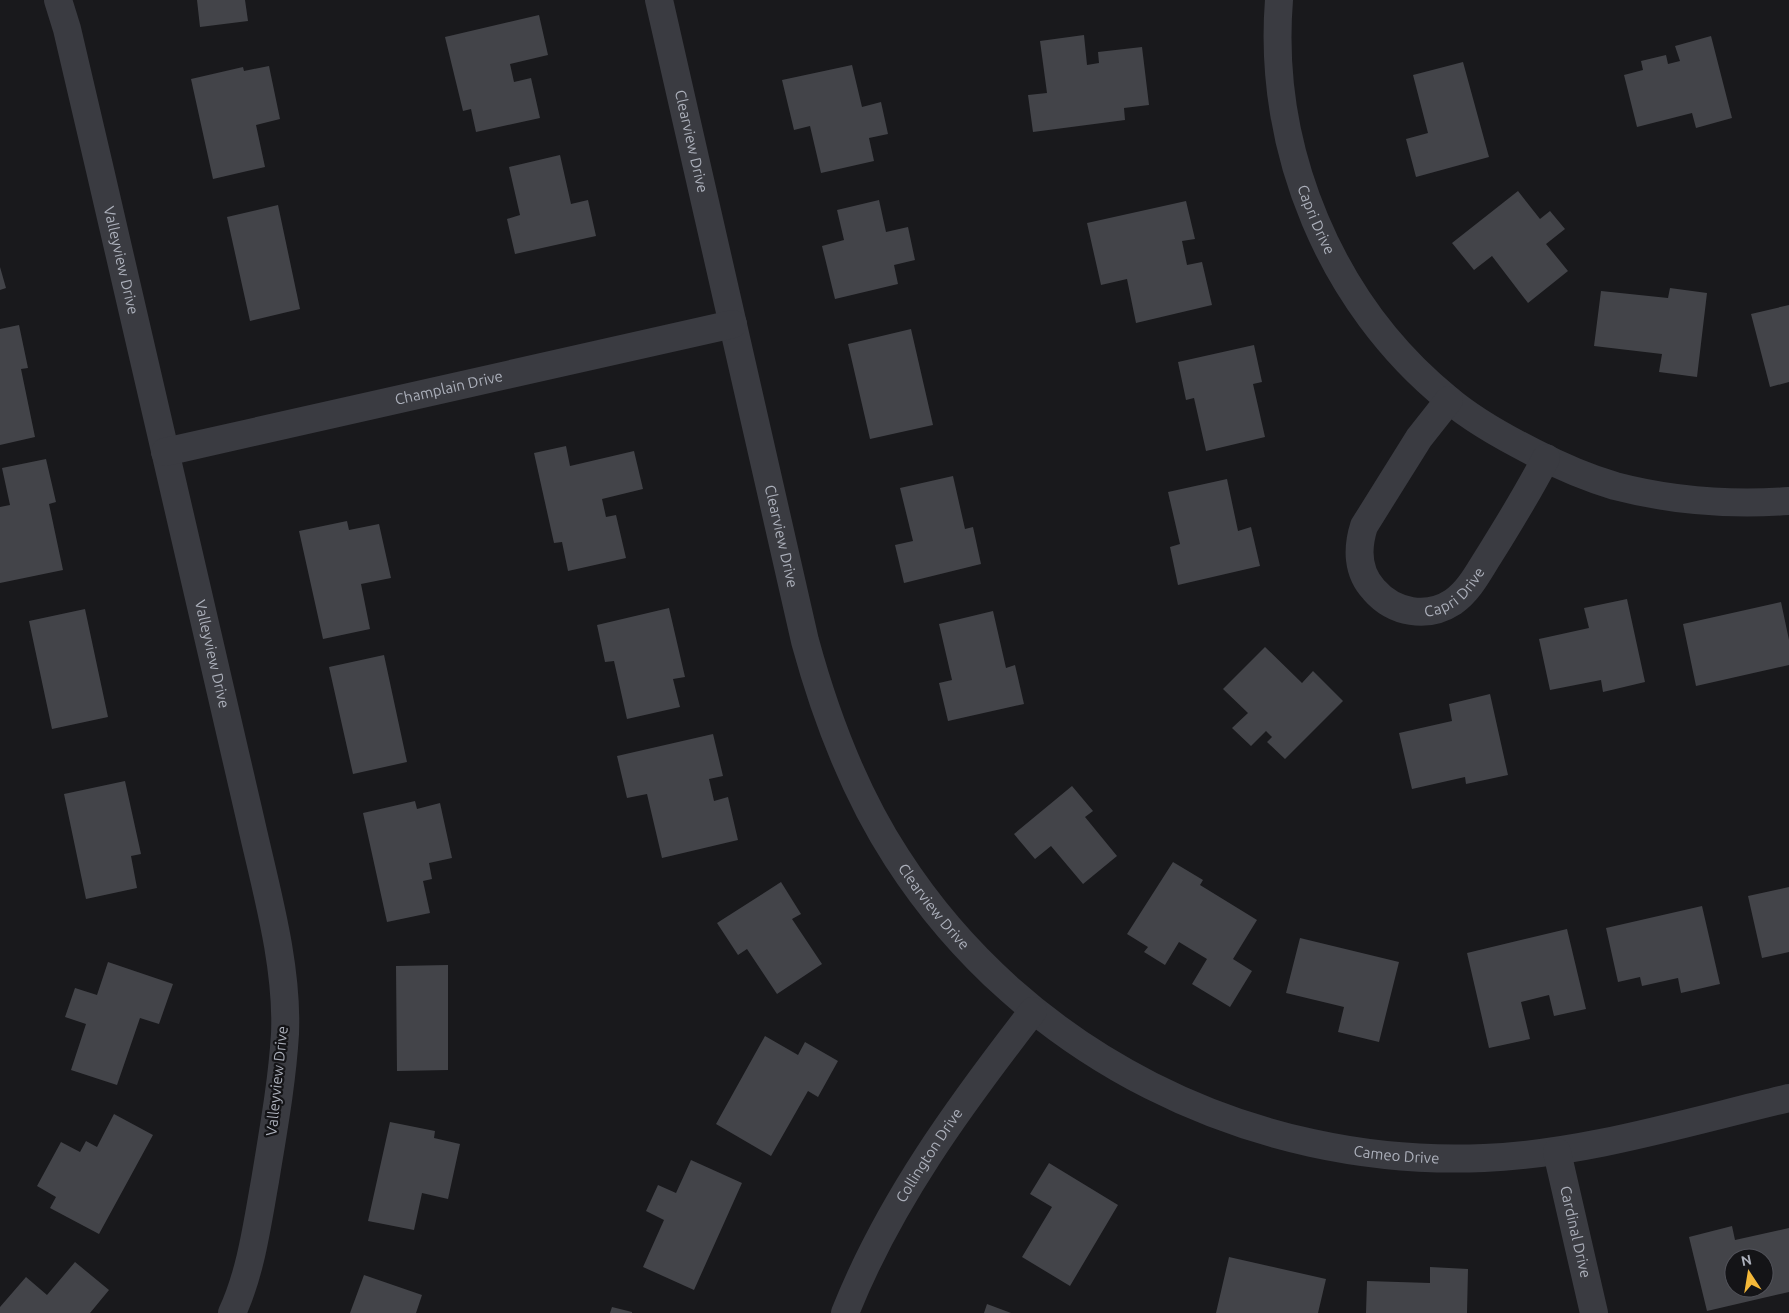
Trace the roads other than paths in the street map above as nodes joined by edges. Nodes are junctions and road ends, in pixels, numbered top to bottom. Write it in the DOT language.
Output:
graph roads {
  1 [pos="58,0"];
  2 [pos="658,0"];
  3 [pos="1279,0"];
  4 [pos="733,324"];
  5 [pos="1449,400"];
  6 [pos="165,452"];
  7 [pos="1546,458"];
  8 [pos="1789,501"];
  9 [pos="1033,1011"];
  10 [pos="1789,1098"];
  11 [pos="1557,1152"];
  12 [pos="232,1313"];
  13 [pos="845,1313"];
  14 [pos="1594,1313"];
  1 -- 6 [label="street, Valleyview Drive"];
  2 -- 4 [label="street, Clearview Drive"];
  3 -- 5 [label="street, Capri Drive"];
  4 -- 6 [label="street, Champlain Drive"];
  4 -- 9 [label="street, Clearview Drive"];
  5 -- 7 [label="street, Capri Drive"];
  5 -- 7 [label="street, Capri Drive"];
  6 -- 12 [label="street, Valleyview Drive"];
  7 -- 8 [label="street, Capri Drive"];
  9 -- 11 [label="street, Cameo Drive"];
  9 -- 13 [label="street, Collington Drive"];
  10 -- 11 [label="street, Cameo Drive"];
  11 -- 14 [label="street, Cardinal Drive"];
}
